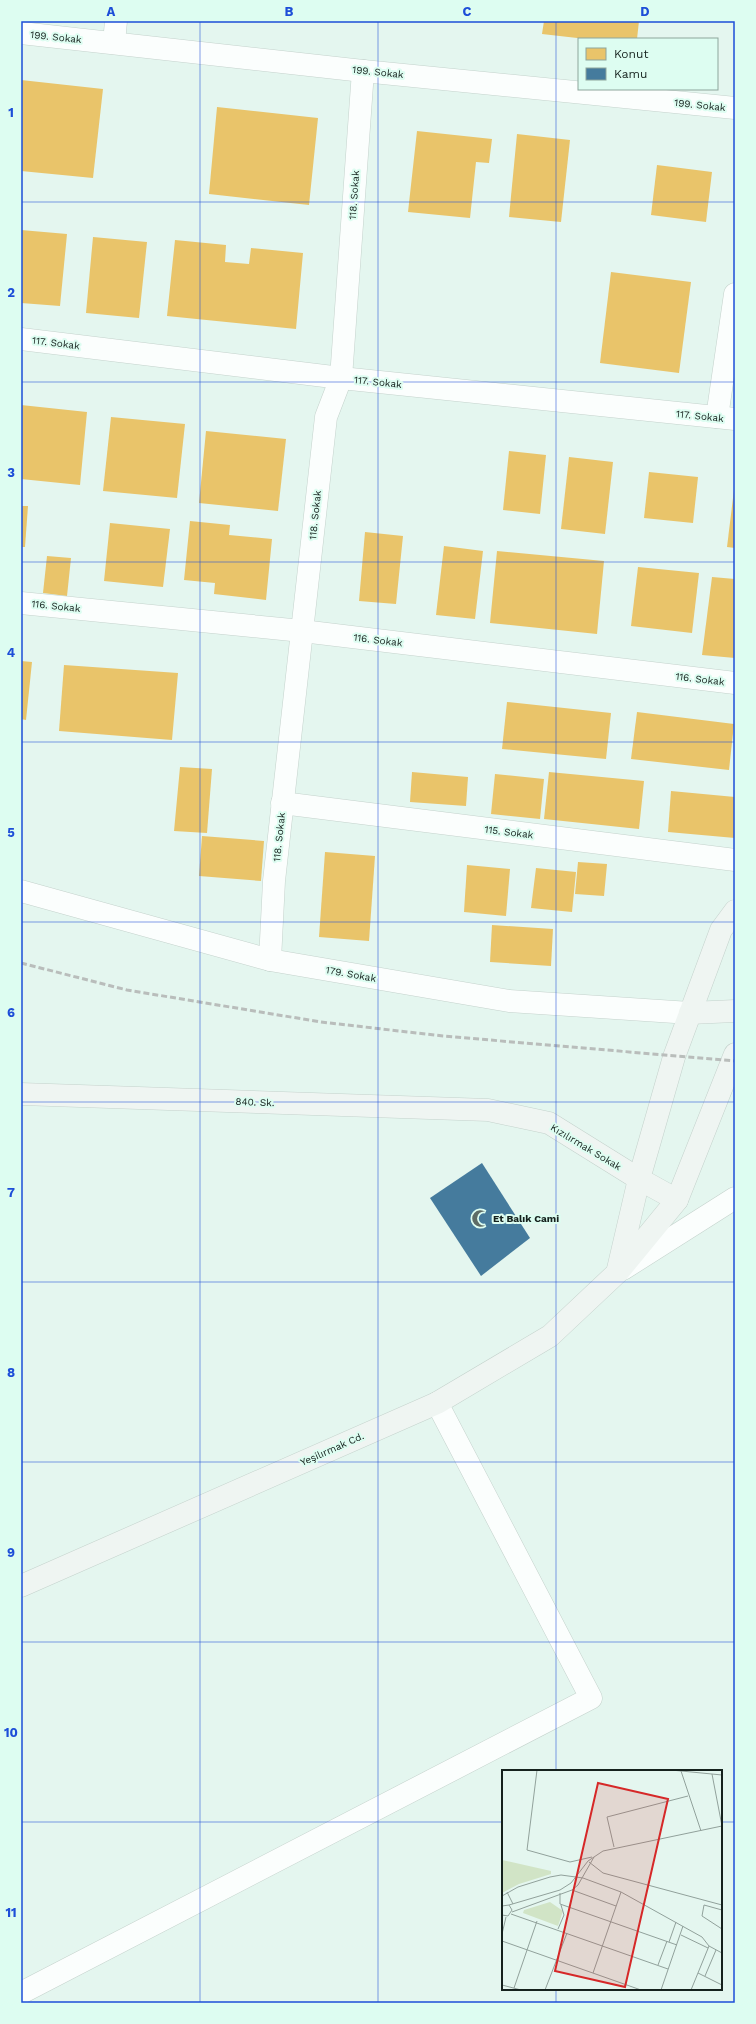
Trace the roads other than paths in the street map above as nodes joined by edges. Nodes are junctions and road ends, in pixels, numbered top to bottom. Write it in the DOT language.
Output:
graph roads {
  1 [pos="116,21"];
  2 [pos="21,33"];
  3 [pos="114,43"];
  4 [pos="363,71"];
  5 [pos="735,108"];
  6 [pos="735,294"];
  7 [pos="21,339"];
  8 [pos="341,378"];
  9 [pos="726,418"];
  10 [pos="21,603"];
  11 [pos="302,631"];
  12 [pos="735,683"];
  13 [pos="282,803"];
  14 [pos="735,860"];
  15 [pos="21,891"];
  16 [pos="735,911"];
  17 [pos="270,960"];
  18 [pos="735,1011"];
  19 [pos="690,1013"];
  20 [pos="735,1054"];
  21 [pos="21,1094"];
  22 [pos="488,1110"];
  23 [pos="639,1179"];
  24 [pos="735,1198"];
  25 [pos="678,1200"];
  26 [pos="618,1272"];
  27 [pos="437,1403"];
  28 [pos="21,1586"];
  29 [pos="21,1993"];
  1 -- 3 [label="street"];
  2 -- 3 [label="street, 199. Sokak"];
  3 -- 4 [label="street, 199. Sokak"];
  4 -- 5 [label="street, 199. Sokak"];
  4 -- 8 [label="street, 118. Sokak"];
  6 -- 9 [label="street"];
  7 -- 8 [label="street, 117. Sokak"];
  8 -- 9 [label="street, 117. Sokak"];
  8 -- 11 [label="street, 118. Sokak"];
  10 -- 11 [label="street, 116. Sokak"];
  11 -- 12 [label="street, 116. Sokak"];
  11 -- 13 [label="street, 118. Sokak"];
  13 -- 14 [label="street, 115. Sokak"];
  13 -- 17 [label="street, 118. Sokak"];
  15 -- 17 [label="street, 179. Sokak"];
  16 -- 19 [label="main road"];
  17 -- 19 [label="street, 179. Sokak"];
  18 -- 19 [label="main road"];
  19 -- 23 [label="main road"];
  20 -- 25 [label="main road, Yeşilırmak Cd."];
  21 -- 22 [label="main road, 840. Sk."];
  22 -- 23 [label="main road, Kızılırmak Sokak"];
  23 -- 25 [label="main road, Kızılırmak Sokak"];
  23 -- 26 [label="main road"];
  24 -- 26 [label="street"];
  25 -- 26 [label="main road, Yeşilırmak Cd."];
  26 -- 27 [label="main road, Yeşilırmak Cd."];
  27 -- 28 [label="main road, Yeşilırmak Cd."];
  27 -- 29 [label="street"];
}
